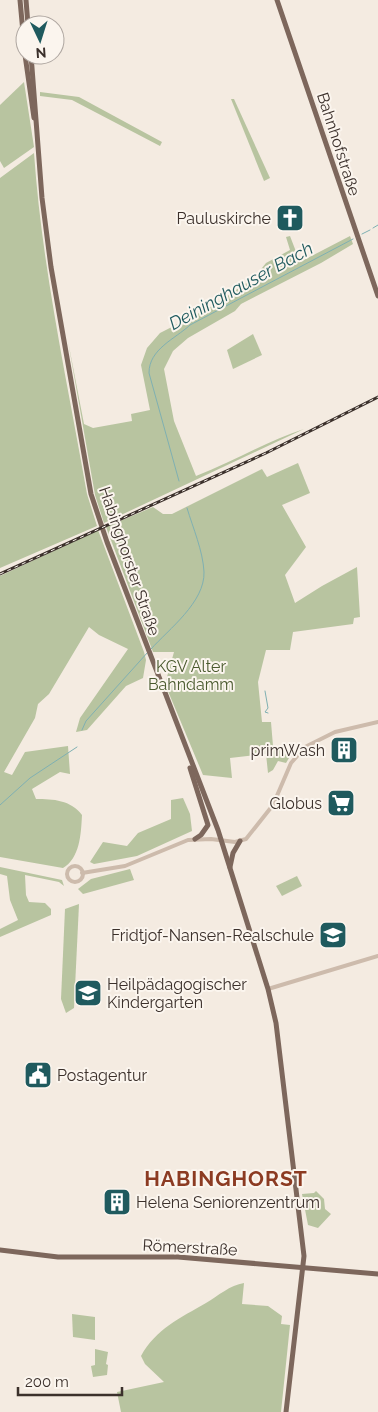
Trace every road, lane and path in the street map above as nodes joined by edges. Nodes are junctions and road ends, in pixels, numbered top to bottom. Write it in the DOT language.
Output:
graph roads {
  1 [pos="20,0"];
  2 [pos="26,0"];
  3 [pos="277,0"];
  4 [pos="21,15"];
  5 [pos="27,15"];
  6 [pos="26,65"];
  7 [pos="32,65"];
  8 [pos="33,110"];
  9 [pos="38,122"];
  10 [pos="41,183"];
  11 [pos="378,296"];
  12 [pos="378,722"];
  13 [pos="186,751"];
  14 [pos="195,839"];
  15 [pos="221,840"];
  16 [pos="240,841"];
  17 [pos="230,867"];
  18 [pos="82,873"];
  19 [pos="378,956"];
  20 [pos="268,989"];
  21 [pos="0,1250"];
  22 [pos="304,1267"];
  23 [pos="378,1274"];
  24 [pos="286,1412"];
  1 -- 4 [label="main road, Habinghorster Straße"];
  2 -- 5 [label="main road"];
  3 -- 11 [label="main road, Bahnhofstraße"];
  6 -- 8 [label="main road, Habinghorster Straße"];
  7 -- 9 [label="main road, Habinghorster Straße"];
  8 -- 9 [label="main road"];
  8 -- 10 [label="main road, Habinghorster Straße"];
  9 -- 10 [label="main road, Habinghorster Straße"];
  10 -- 13 [label="main road, Habinghorster Straße"];
  12 -- 16 [label="street"];
  13 -- 14 [label="main road"];
  13 -- 15 [label="main road, Habinghorster Straße"];
  14 -- 15 [label="street"];
  14 -- 18 [label="street"];
  15 -- 16 [label="street"];
  15 -- 17 [label="main road, Habinghorster Straße"];
  16 -- 17 [label="main road"];
  17 -- 20 [label="main road, Habinghorster Straße"];
  18 -- 18 [label="street"];
  19 -- 20 [label="street"];
  20 -- 22 [label="main road, Habinghorster Straße"];
  21 -- 22 [label="main road, Römerstraße"];
  22 -- 23 [label="main road, Römerstraße"];
  22 -- 24 [label="main road, Habinghorster Straße"];
}
